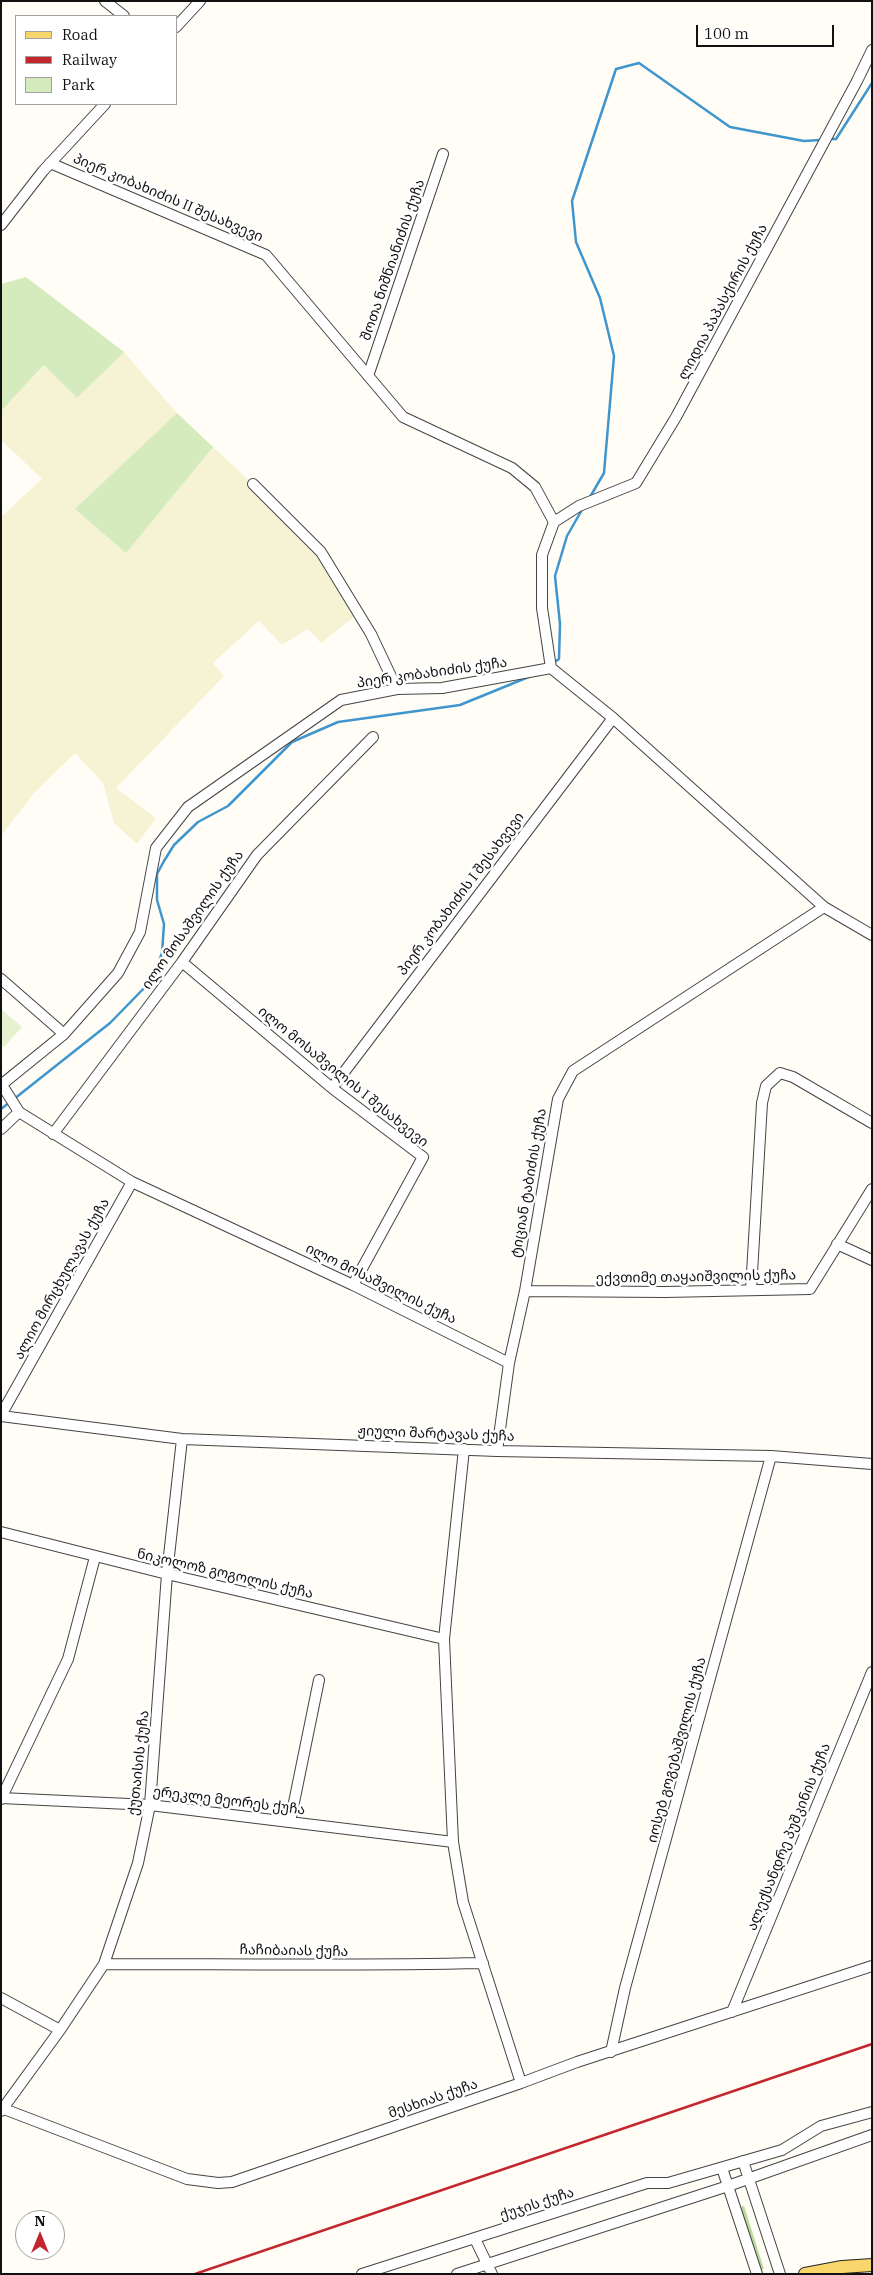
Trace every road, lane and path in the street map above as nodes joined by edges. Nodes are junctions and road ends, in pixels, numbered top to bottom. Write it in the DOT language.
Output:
graph roads {
  1 [pos="105,1"];
  2 [pos="200,1"];
  3 [pos="123,15"];
  4 [pos="178,25"];
  5 [pos="872,50"];
  6 [pos="104,105"];
  7 [pos="443,154"];
  8 [pos="50,163"];
  9 [pos="1,225"];
  10 [pos="368,376"];
  11 [pos="253,484"];
  12 [pos="554,522"];
  13 [pos="551,668"];
  14 [pos="397,689"];
  15 [pos="613,718"];
  16 [pos="373,737"];
  17 [pos="824,908"];
  18 [pos="872,936"];
  19 [pos="182,962"];
  20 [pos="1,979"];
  21 [pos="64,1034"];
  22 [pos="2,1085"];
  23 [pos="332,1088"];
  24 [pos="18,1111"];
  25 [pos="872,1123"];
  26 [pos="1,1129"];
  27 [pos="53,1134"];
  28 [pos="132,1182"];
  29 [pos="872,1189"];
  30 [pos="837,1244"];
  31 [pos="872,1260"];
  32 [pos="353,1285"];
  33 [pos="751,1290"];
  34 [pos="525,1291"];
  35 [pos="509,1363"];
  36 [pos="1,1416"];
  37 [pos="182,1439"];
  38 [pos="464,1449"];
  39 [pos="497,1451"];
  40 [pos="771,1456"];
  41 [pos="872,1464"];
  42 [pos="1,1532"];
  43 [pos="95,1556"];
  44 [pos="167,1574"];
  45 [pos="444,1639"];
  46 [pos="872,1672"];
  47 [pos="319,1680"];
  48 [pos="1,1798"];
  49 [pos="150,1805"];
  50 [pos="290,1822"];
  51 [pos="453,1842"];
  52 [pos="104,1964"];
  53 [pos="483,1964"];
  54 [pos="872,1966"];
  55 [pos="1,1998"];
  56 [pos="732,2012"];
  57 [pos="60,2030"];
  58 [pos="611,2052"];
  59 [pos="521,2083"];
  60 [pos="3,2110"];
  61 [pos="872,2112"];
  62 [pos="872,2135"];
  63 [pos="744,2161"];
  64 [pos="722,2168"];
  65 [pos="749,2178"];
  66 [pos="728,2186"];
  67 [pos="475,2239"];
  68 [pos="872,2265"];
  69 [pos="490,2269"];
  70 [pos="362,2274"];
  71 [pos="458,2274"];
  72 [pos="757,2274"];
  73 [pos="780,2274"];
  74 [pos="805,2274"];
  1 -- 3 [label="street"];
  2 -- 4 [label="street"];
  5 -- 12 [label="street, ლიდია პაპასქირის ქუჩა"];
  6 -- 8 [label="street"];
  7 -- 10 [label="street, შოთა ნიშნიანიძის ქუჩა"];
  8 -- 9 [label="street"];
  8 -- 10 [label="street, პიერ კობახიძის II შესახვევი"];
  10 -- 12 [label="street, პიერ კობახიძის II შესახვევი"];
  11 -- 14 [label="street"];
  12 -- 13 [label="street"];
  13 -- 14 [label="street, პიერ კობახიძის ქუჩა"];
  13 -- 15 [label="street"];
  14 -- 21 [label="street, პიერ კობახიძის ქუჩა"];
  15 -- 17 [label="street"];
  15 -- 23 [label="street, პიერ კობახიძის I შესახვევი"];
  16 -- 19 [label="street, ილო მოსაშვილის ქუჩა"];
  17 -- 18 [label="street"];
  17 -- 34 [label="street, ტიციან ტაბიძის ქუჩა"];
  19 -- 23 [label="street, ილო მოსაშვილის I შესახვევი"];
  19 -- 27 [label="street, ილო მოსაშვილის ქუჩა"];
  20 -- 21 [label="street"];
  21 -- 22 [label="street, პიერ კობახიძის ქუჩა"];
  22 -- 24 [label="street"];
  23 -- 32 [label="street, ილო მოსაშვილის I შესახვევი"];
  24 -- 26 [label="street"];
  24 -- 27 [label="street, ილო მოსაშვილის ქუჩა"];
  25 -- 33 [label="street"];
  27 -- 28 [label="street, ილო მოსაშვილის ქუჩა"];
  28 -- 32 [label="street, ილო მოსაშვილის ქუჩა"];
  28 -- 36 [label="street, ალიო მირცხულავას ქუჩა"];
  29 -- 30 [label="street, ექვთიმე თაყაიშვილის ქუჩა"];
  30 -- 31 [label="street"];
  30 -- 33 [label="street, ექვთიმე თაყაიშვილის ქუჩა"];
  32 -- 35 [label="street, ილო მოსაშვილის ქუჩა"];
  33 -- 34 [label="street, ექვთიმე თაყაიშვილის ქუჩა"];
  34 -- 35 [label="street, ტიციან ტაბიძის ქუჩა"];
  35 -- 39 [label="street, ტიციან ტაბიძის ქუჩა"];
  36 -- 37 [label="street, ჟიული შარტავას ქუჩა"];
  37 -- 38 [label="street, ჟიული შარტავას ქუჩა"];
  37 -- 44 [label="street, ქუთაისის ქუჩა"];
  38 -- 39 [label="street, ჟიული შარტავას ქუჩა"];
  38 -- 45 [label="street"];
  39 -- 40 [label="street, ჟიული შარტავას ქუჩა"];
  40 -- 41 [label="street, ჟიული შარტავას ქუჩა"];
  40 -- 58 [label="street, იოსებ გოგებაშვილის ქუჩა"];
  42 -- 43 [label="street, ნიკოლოზ გოგოლის ქუჩა"];
  43 -- 44 [label="street, ნიკოლოზ გოგოლის ქუჩა"];
  43 -- 48 [label="street"];
  44 -- 45 [label="street, ნიკოლოზ გოგოლის ქუჩა"];
  44 -- 49 [label="street, ქუთაისის ქუჩა"];
  45 -- 51 [label="street"];
  46 -- 56 [label="street, ალექსანდრე პუშკინის ქუჩა"];
  47 -- 50 [label="street"];
  48 -- 49 [label="street, ერეკლე მეორეს ქუჩა"];
  49 -- 50 [label="street, ერეკლე მეორეს ქუჩა"];
  49 -- 52 [label="street, ქუთაისის ქუჩა"];
  50 -- 51 [label="street, ერეკლე მეორეს ქუჩა"];
  51 -- 53 [label="street"];
  52 -- 53 [label="street, ჩაჩიბაიას ქუჩა"];
  52 -- 57 [label="street, ქუთაისის ქუჩა"];
  53 -- 59 [label="street"];
  54 -- 56 [label="street, მესხიას ქუჩა"];
  55 -- 57 [label="street"];
  56 -- 58 [label="street, მესხიას ქუჩა"];
  57 -- 60 [label="street, ქუთაისის ქუჩა"];
  58 -- 59 [label="street, მესხიას ქუჩა"];
  59 -- 60 [label="street, მესხიას ქუჩა"];
  61 -- 63 [label="street, ქუჯის ქუჩა"];
  62 -- 65 [label="street"];
  63 -- 64 [label="street, ქუჯის ქუჩა"];
  63 -- 65 [label="street"];
  64 -- 66 [label="street"];
  64 -- 67 [label="street, ქუჯის ქუჩა"];
  65 -- 66 [label="street"];
  65 -- 73 [label="street"];
  66 -- 69 [label="street"];
  66 -- 72 [label="street"];
  67 -- 69 [label="street"];
  67 -- 70 [label="street, ქუჯის ქუჩა"];
  68 -- 74 [label="main road"];
  69 -- 71 [label="street"];
}
